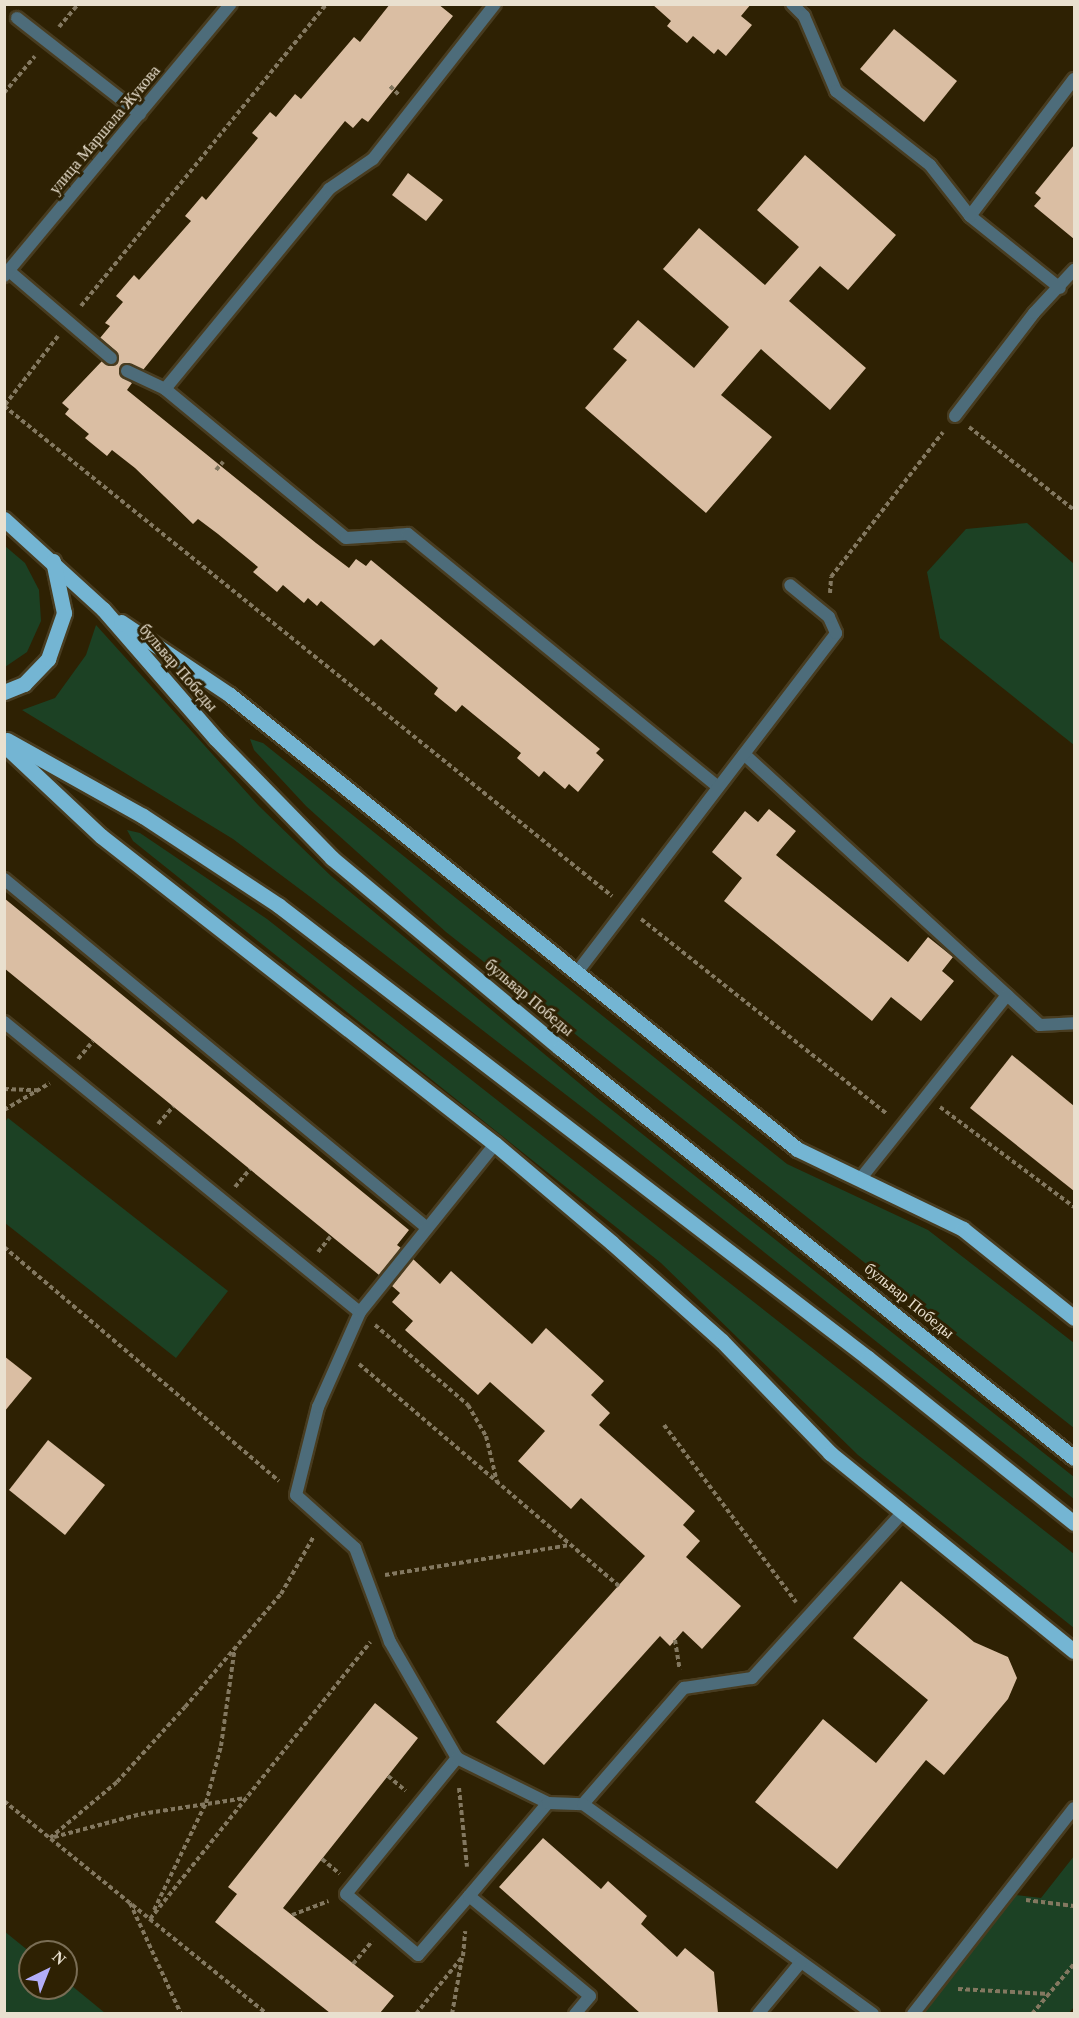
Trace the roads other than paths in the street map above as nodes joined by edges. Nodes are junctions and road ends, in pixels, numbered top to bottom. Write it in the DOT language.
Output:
graph roads {
  1 [pos="231,4"];
  2 [pos="495,4"];
  3 [pos="792,4"];
  4 [pos="17,18"];
  5 [pos="1074,79"];
  6 [pos="140,114"];
  7 [pos="970,216"];
  8 [pos="1074,270"];
  9 [pos="7,273"];
  10 [pos="1060,288"];
  11 [pos="111,358"];
  12 [pos="127,371"];
  13 [pos="165,389"];
  14 [pos="955,416"];
  15 [pos="4,519"];
  16 [pos="53,561"];
  17 [pos="790,585"];
  18 [pos="103,609"];
  19 [pos="4,692"];
  20 [pos="4,739"];
  21 [pos="4,746"];
  22 [pos="744,754"];
  23 [pos="718,787"];
  24 [pos="4,879"];
  25 [pos="578,971"];
  26 [pos="1007,995"];
  27 [pos="4,1022"];
  28 [pos="1074,1023"];
  29 [pos="495,1144"];
  30 [pos="861,1178"];
  31 [pos="427,1228"];
  32 [pos="360,1312"];
  33 [pos="1074,1318"];
  34 [pos="1074,1458"];
  35 [pos="902,1513"];
  36 [pos="1074,1523"];
  37 [pos="1074,1651"];
  38 [pos="457,1758"];
  39 [pos="548,1803"];
  40 [pos="583,1804"];
  41 [pos="1074,1808"];
  42 [pos="469,1896"];
  43 [pos="801,1962"];
  44 [pos="575,2013"];
  45 [pos="758,2013"];
  46 [pos="873,2013"];
  47 [pos="913,2013"];
  1 -- 6 [label="street, улица Маршала Жукова"];
  2 -- 13 [label="street"];
  3 -- 7 [label="street"];
  4 -- 6 [label="street"];
  5 -- 7 [label="street"];
  6 -- 9 [label="street, улица Маршала Жукова"];
  7 -- 10 [label="street"];
  8 -- 10 [label="street"];
  9 -- 11 [label="street"];
  10 -- 14 [label="street"];
  12 -- 13 [label="street"];
  13 -- 23 [label="street"];
  15 -- 16 [label="main road, бульвар Победы"];
  16 -- 18 [label="main road, бульвар Победы"];
  16 -- 19 [label="main road"];
  17 -- 22 [label="street"];
  18 -- 25 [label="main road"];
  18 -- 34 [label="main road, бульвар Победы"];
  20 -- 36 [label="main road"];
  21 -- 29 [label="main road"];
  22 -- 23 [label="street"];
  22 -- 26 [label="street"];
  23 -- 25 [label="street"];
  24 -- 31 [label="street"];
  25 -- 30 [label="main road"];
  26 -- 28 [label="street"];
  26 -- 30 [label="street"];
  27 -- 32 [label="street"];
  29 -- 31 [label="street"];
  29 -- 35 [label="main road"];
  30 -- 33 [label="main road"];
  31 -- 32 [label="street"];
  32 -- 38 [label="street"];
  35 -- 37 [label="main road"];
  35 -- 40 [label="street"];
  38 -- 39 [label="street"];
  38 -- 42 [label="street"];
  39 -- 40 [label="street"];
  39 -- 42 [label="street"];
  40 -- 43 [label="street"];
  41 -- 47 [label="street"];
  42 -- 44 [label="street"];
  43 -- 45 [label="street"];
  43 -- 46 [label="street"];
}
